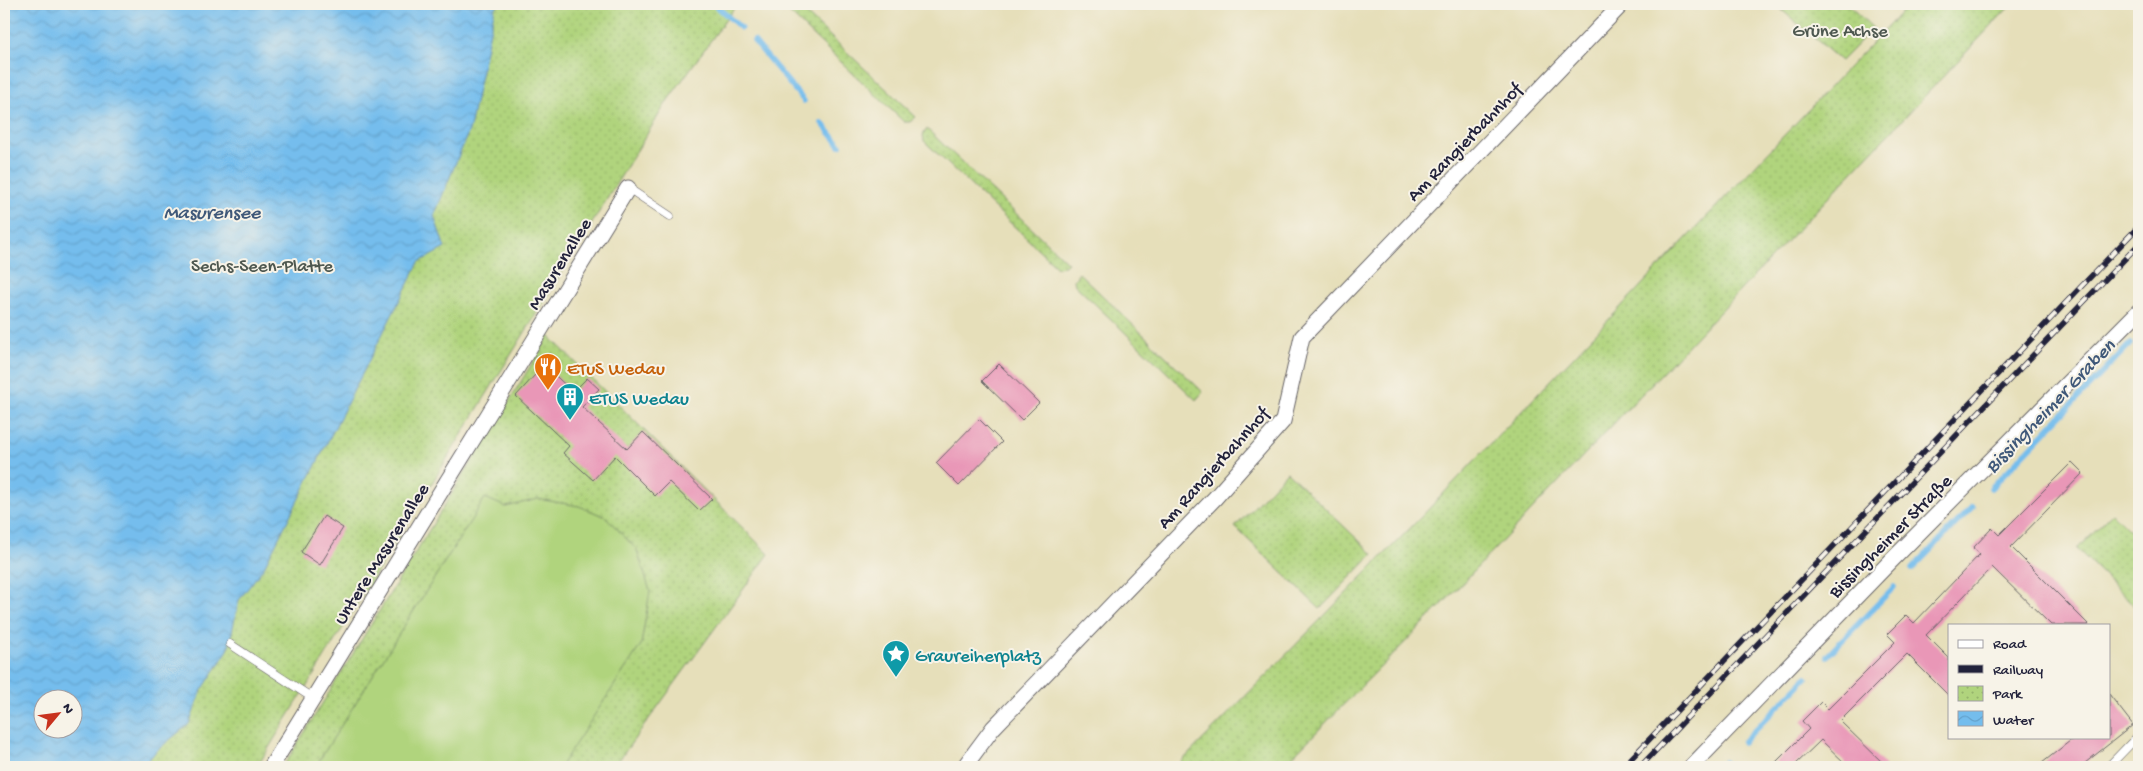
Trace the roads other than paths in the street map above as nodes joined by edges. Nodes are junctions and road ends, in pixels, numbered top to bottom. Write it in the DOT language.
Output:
graph roads {
  1 [pos="1622,4"];
  2 [pos="628,188"];
  3 [pos="670,216"];
  4 [pos="2139,312"];
  5 [pos="523,359"];
  6 [pos="230,644"];
  7 [pos="314,699"];
  8 [pos="2139,734"];
  9 [pos="271,767"];
  10 [pos="964,767"];
  11 [pos="1692,767"];
  12 [pos="2108,767"];
  1 -- 10 [label="street, Am Rangierbahnhof"];
  2 -- 3 [label="lane"];
  2 -- 5 [label="street, Masurenallee"];
  4 -- 11 [label="street, Bissingheimer Straße"];
  5 -- 7 [label="street, Untere Masurenallee"];
  6 -- 7 [label="lane"];
  7 -- 9 [label="street, Untere Masurenallee"];
  8 -- 12 [label="lane"];
}
